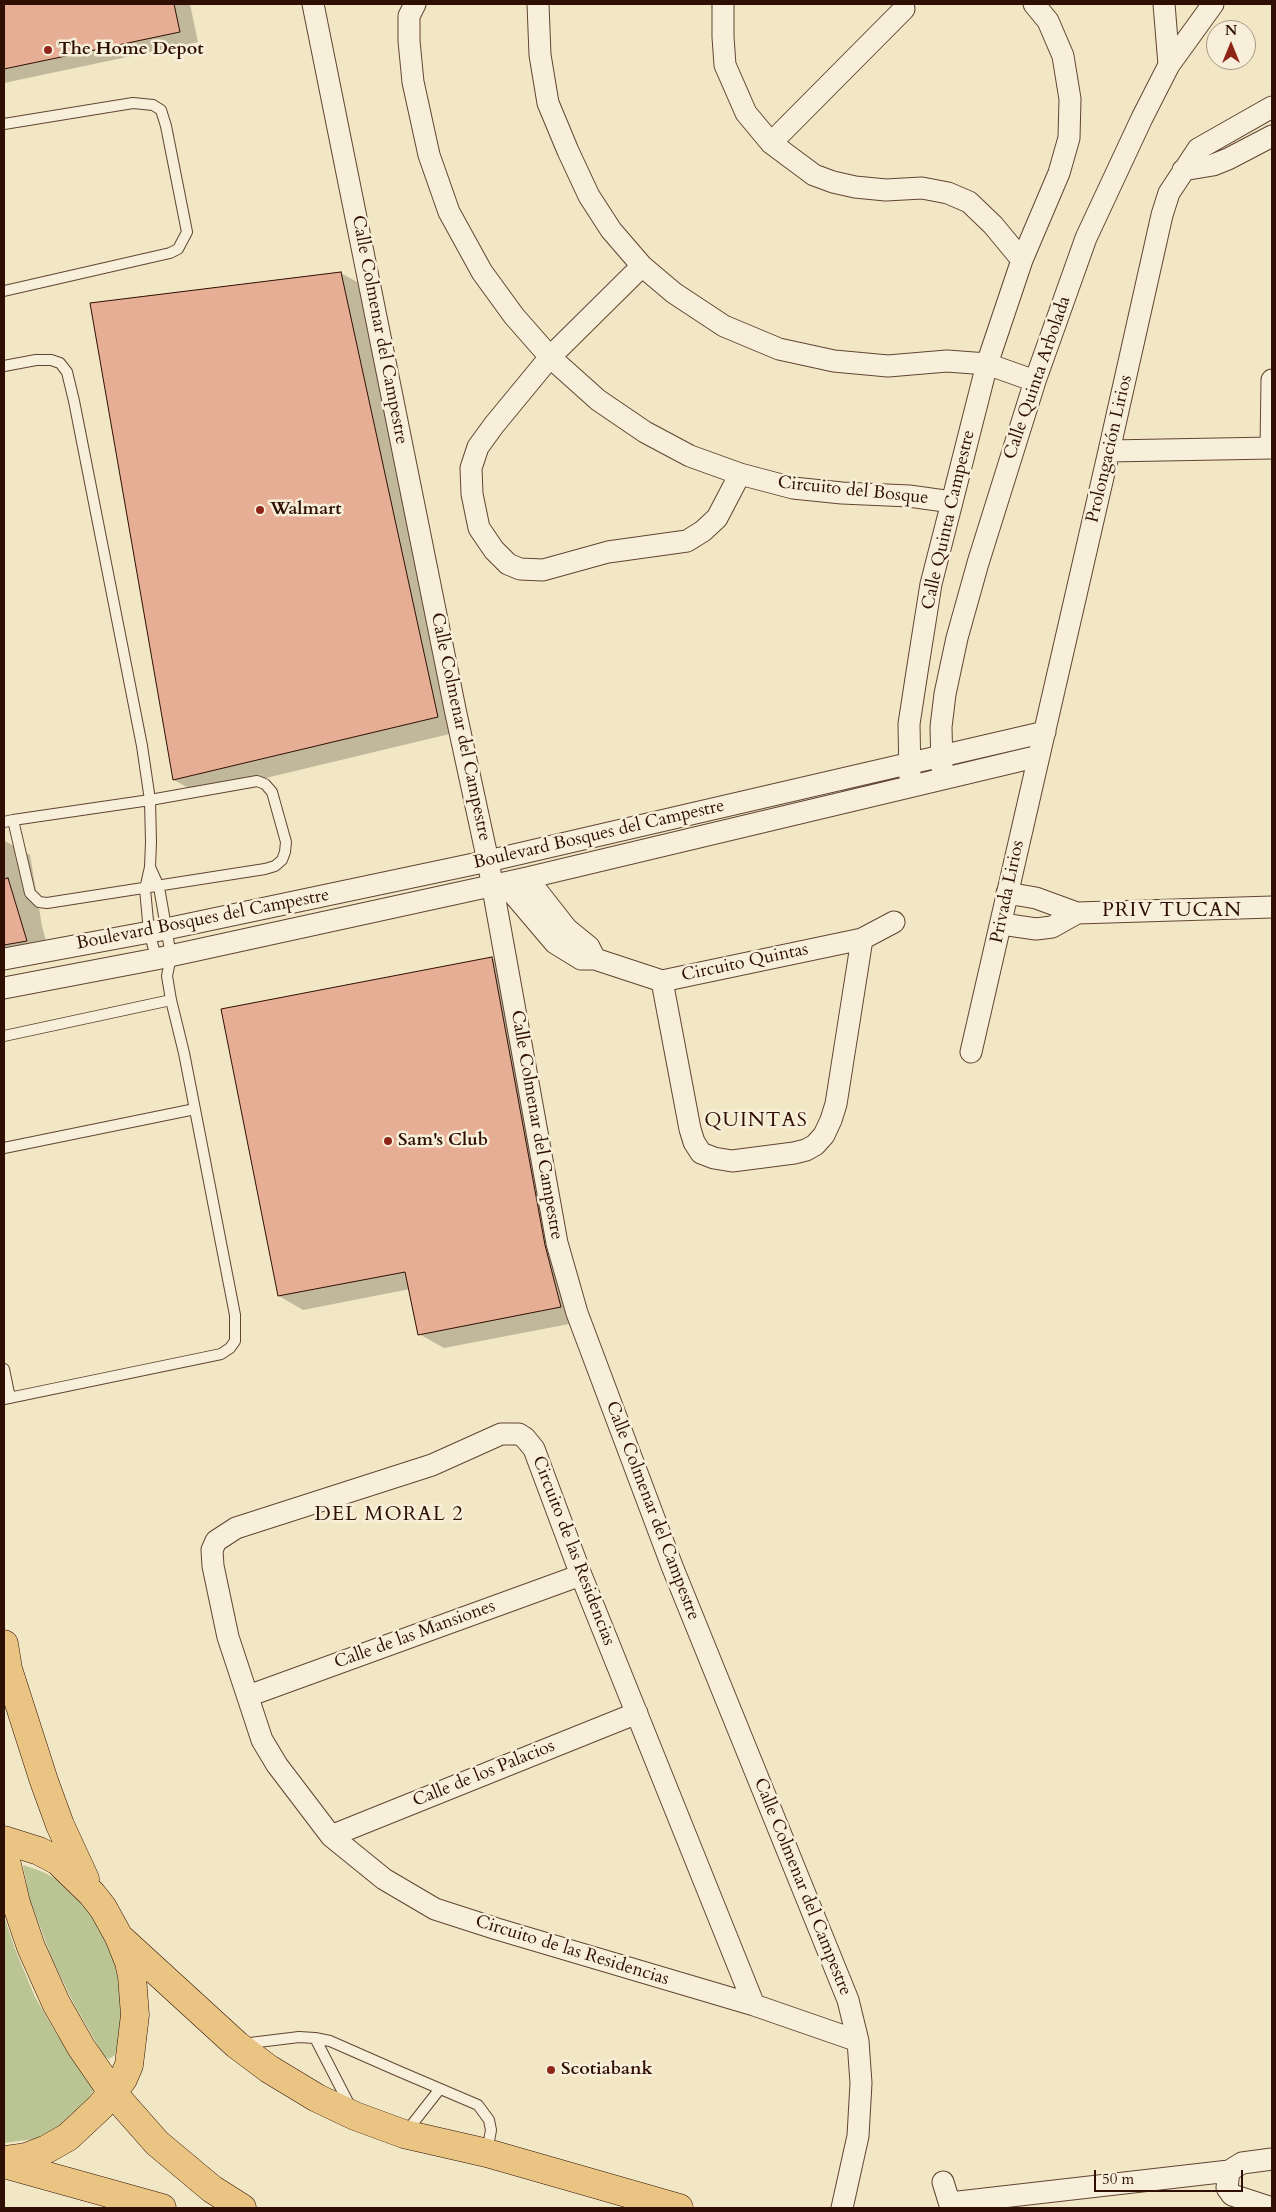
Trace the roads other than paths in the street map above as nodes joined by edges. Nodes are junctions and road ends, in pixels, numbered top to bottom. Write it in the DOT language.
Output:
graph roads {
  1 [pos="313,4"];
  2 [pos="415,4"];
  3 [pos="537,4"];
  4 [pos="723,4"];
  5 [pos="1034,4"];
  6 [pos="1164,4"];
  7 [pos="1213,4"];
  8 [pos="904,9"];
  9 [pos="1169,65"];
  10 [pos="1272,107"];
  11 [pos="4,124"];
  12 [pos="1272,136"];
  13 [pos="771,143"];
  14 [pos="1182,170"];
  15 [pos="1022,260"];
  16 [pos="642,266"];
  17 [pos="4,291"];
  18 [pos="550,357"];
  19 [pos="987,364"];
  20 [pos="4,366"];
  21 [pos="1272,380"];
  22 [pos="1035,381"];
  23 [pos="1272,448"];
  24 [pos="1110,452"];
  25 [pos="740,474"];
  26 [pos="952,502"];
  27 [pos="1045,732"];
  28 [pos="941,756"];
  29 [pos="1039,756"];
  30 [pos="909,763"];
  31 [pos="943,778"];
  32 [pos="911,786"];
  33 [pos="150,800"];
  34 [pos="9,821"];
  35 [pos="488,861"];
  36 [pos="150,867"];
  37 [pos="527,878"];
  38 [pos="498,884"];
  39 [pos="159,886"];
  40 [pos="145,889"];
  41 [pos="1008,894"];
  42 [pos="1272,907"];
  43 [pos="1077,913"];
  44 [pos="894,922"];
  45 [pos="1002,924"];
  46 [pos="157,930"];
  47 [pos="862,939"];
  48 [pos="4,959"];
  49 [pos="595,959"];
  50 [pos="165,964"];
  51 [pos="662,981"];
  52 [pos="4,988"];
  53 [pos="172,1000"];
  54 [pos="4,1036"];
  55 [pos="971,1052"];
  56 [pos="195,1109"];
  57 [pos="4,1148"];
  58 [pos="4,1369"];
  59 [pos="7,1398"];
  60 [pos="581,1575"];
  61 [pos="4,1644"];
  62 [pos="248,1696"];
  63 [pos="637,1713"];
  64 [pos="332,1836"];
  65 [pos="4,1840"];
  66 [pos="4,1852"];
  67 [pos="92,1894"];
  68 [pos="119,1937"];
  69 [pos="754,2006"];
  70 [pos="315,2038"];
  71 [pos="858,2041"];
  72 [pos="236,2045"];
  73 [pos="439,2090"];
  74 [pos="112,2092"];
  75 [pos="355,2116"];
  76 [pos="404,2134"];
  77 [pos="486,2153"];
  78 [pos="1272,2159"];
  79 [pos="4,2160"];
  80 [pos="4,2164"];
  81 [pos="1229,2171"];
  82 [pos="943,2182"];
  83 [pos="1242,2204"];
  84 [pos="950,2206"];
  85 [pos="162,2208"];
  86 [pos="242,2208"];
  87 [pos="679,2208"];
  88 [pos="842,2208"];
  89 [pos="1272,2208"];
  1 -- 35 [label="street, Calle Colmenar del Campestre"];
  2 -- 18 [label="street, Circuito del Bosque"];
  3 -- 16 [label="street"];
  4 -- 13 [label="street"];
  5 -- 15 [label="street, Calle Quinta Campestre"];
  6 -- 9 [label="street"];
  7 -- 9 [label="street, Calle Quinta Arbolada"];
  8 -- 13 [label="street"];
  9 -- 22 [label="street, Calle Quinta Arbolada"];
  10 -- 14 [label="street, Prolongación Lirios"];
  11 -- 17 [label="lane"];
  12 -- 14 [label="street"];
  13 -- 15 [label="street"];
  14 -- 24 [label="street, Prolongación Lirios"];
  15 -- 19 [label="street, Calle Quinta Campestre"];
  16 -- 18 [label="street"];
  16 -- 19 [label="street"];
  18 -- 25 [label="street, Circuito del Bosque"];
  18 -- 25 [label="street"];
  19 -- 22 [label="street"];
  19 -- 26 [label="street, Calle Quinta Campestre"];
  20 -- 33 [label="lane"];
  21 -- 23 [label="street"];
  22 -- 28 [label="street, Calle Quinta Arbolada"];
  23 -- 24 [label="street"];
  24 -- 27 [label="street, Prolongación Lirios"];
  25 -- 26 [label="street, Circuito del Bosque"];
  26 -- 30 [label="street, Calle Quinta Campestre"];
  27 -- 28 [label="street, Boulevard Bosques del Campestre"];
  27 -- 29 [label="street, Privada Lirios"];
  28 -- 30 [label="street, Boulevard Bosques del Campestre"];
  28 -- 31 [label="street, Calle Quinta Arbolada"];
  29 -- 31 [label="street, Boulevard Bosques del Campestre"];
  29 -- 41 [label="street, Privada Lirios"];
  30 -- 32 [label="street, Calle Quinta Campestre"];
  30 -- 35 [label="street, Boulevard Bosques del Campestre"];
  31 -- 32 [label="street, Boulevard Bosques del Campestre"];
  32 -- 37 [label="street, Boulevard Bosques del Campestre"];
  33 -- 34 [label="lane"];
  33 -- 36 [label="lane"];
  33 -- 39 [label="lane"];
  34 -- 40 [label="lane"];
  35 -- 38 [label="street, Calle Colmenar del Campestre"];
  35 -- 46 [label="street, Boulevard Bosques del Campestre"];
  36 -- 39 [label="lane"];
  36 -- 40 [label="lane"];
  37 -- 38 [label="street, Boulevard Bosques del Campestre"];
  37 -- 49 [label="street"];
  38 -- 49 [label="street, Circuito Quintas"];
  38 -- 50 [label="street, Boulevard Bosques del Campestre"];
  38 -- 71 [label="street, Calle Colmenar del Campestre"];
  39 -- 40 [label="lane"];
  39 -- 46 [label="lane"];
  40 -- 46 [label="lane"];
  41 -- 43 [label="street"];
  41 -- 45 [label="street, Privada Lirios"];
  42 -- 43 [label="street"];
  43 -- 45 [label="street"];
  44 -- 47 [label="street, Circuito Quintas"];
  45 -- 55 [label="street, Privada Lirios"];
  46 -- 48 [label="street, Boulevard Bosques del Campestre"];
  46 -- 50 [label="lane"];
  46 -- 50 [label="lane"];
  47 -- 51 [label="street, Circuito Quintas"];
  47 -- 51 [label="street"];
  49 -- 51 [label="street, Circuito Quintas"];
  50 -- 52 [label="street, Boulevard Bosques del Campestre"];
  50 -- 53 [label="lane"];
  53 -- 54 [label="lane"];
  53 -- 56 [label="lane"];
  56 -- 57 [label="lane"];
  56 -- 59 [label="lane"];
  58 -- 59 [label="lane"];
  60 -- 62 [label="street, Calle de las Mansiones"];
  60 -- 62 [label="street, Circuito de las Residencias"];
  60 -- 63 [label="street, Circuito de las Residencias"];
  61 -- 67 [label="main road"];
  62 -- 64 [label="street, Circuito de las Residencias"];
  63 -- 64 [label="street, Calle de los Palacios"];
  63 -- 69 [label="street, Circuito de las Residencias"];
  64 -- 69 [label="street, Circuito de las Residencias"];
  65 -- 67 [label="main road"];
  66 -- 74 [label="main road"];
  67 -- 68 [label="main road"];
  68 -- 72 [label="main road"];
  68 -- 74 [label="main road"];
  69 -- 71 [label="street, Circuito de las Residencias"];
  70 -- 72 [label="lane"];
  70 -- 73 [label="lane"];
  70 -- 75 [label="lane"];
  71 -- 88 [label="street, Calle Colmenar del Campestre"];
  72 -- 75 [label="main road"];
  73 -- 76 [label="lane"];
  73 -- 77 [label="lane"];
  74 -- 79 [label="main road"];
  74 -- 86 [label="main road"];
  75 -- 76 [label="main road"];
  76 -- 77 [label="main road"];
  77 -- 87 [label="main road"];
  78 -- 81 [label="street"];
  80 -- 85 [label="main road"];
  81 -- 83 [label="street"];
  81 -- 84 [label="street"];
  82 -- 84 [label="street"];
  83 -- 89 [label="street"];
}
